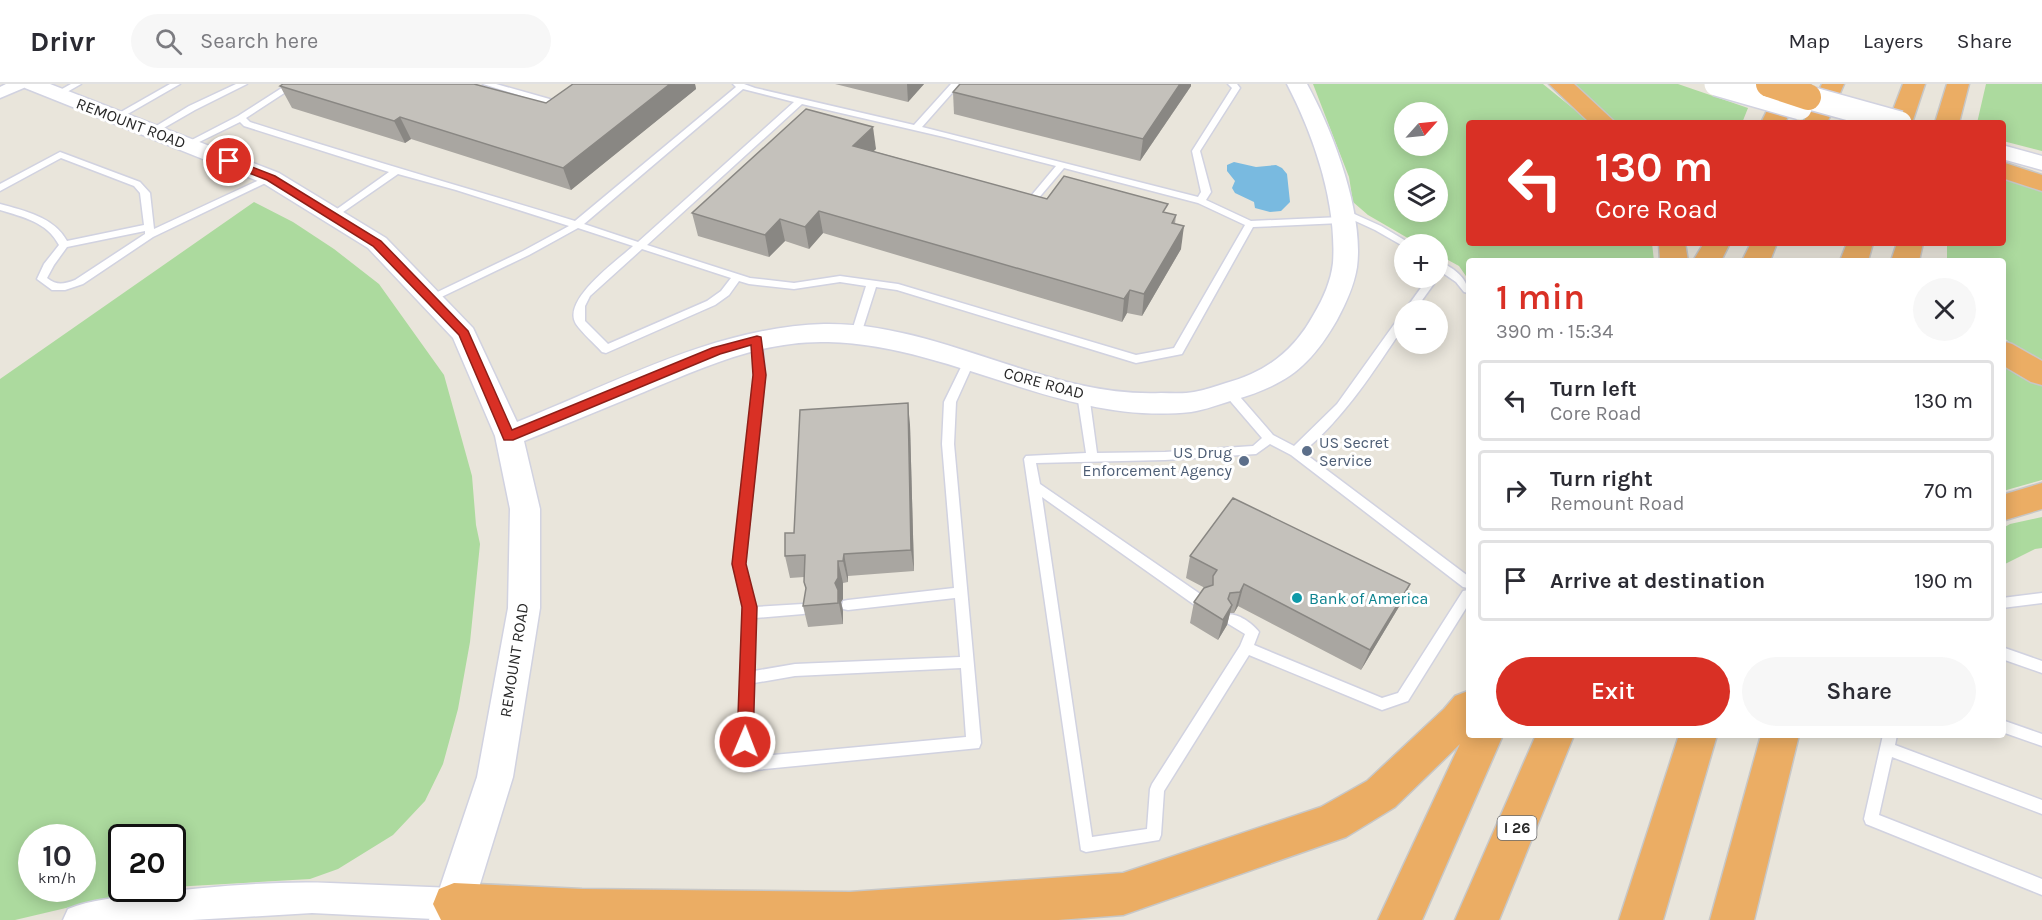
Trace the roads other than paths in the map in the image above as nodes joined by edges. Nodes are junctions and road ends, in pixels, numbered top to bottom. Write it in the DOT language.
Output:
graph roads {
  1 [pos="20,84"];
  2 [pos="176,84"];
  3 [pos="241,84"];
  4 [pos="294,84"];
  5 [pos="487,84"];
  6 [pos="528,84"];
  7 [pos="589,84"];
  8 [pos="956,84"];
  9 [pos="1232,84"];
  10 [pos="1297,84"];
  11 [pos="1560,84"];
  12 [pos="1716,84"];
  13 [pos="1761,84"];
  14 [pos="1769,84"];
  15 [pos="1833,84"];
  16 [pos="1914,84"];
  17 [pos="1958,84"];
  18 [pos="740,85"];
  19 [pos="55,87"];
  20 [pos="1800,91"];
  21 [pos="0,93"];
  22 [pos="516,93"];
  23 [pos="801,102"];
  24 [pos="116,117"];
  25 [pos="241,118"];
  26 [pos="1601,120"];
  27 [pos="1776,120"];
  28 [pos="1816,120"];
  29 [pos="1842,120"];
  30 [pos="1891,120"];
  31 [pos="1901,120"];
  32 [pos="1948,120"];
  33 [pos="916,128"];
  34 [pos="152,131"];
  35 [pos="186,145"];
  36 [pos="2006,154"];
  37 [pos="1062,165"];
  38 [pos="2006,168"];
  39 [pos="396,171"];
  40 [pos="2038,173"];
  41 [pos="271,178"];
  42 [pos="0,188"];
  43 [pos="1034,198"];
  44 [pos="1201,201"];
  45 [pos="0,207"];
  46 [pos="1340,215"];
  47 [pos="333,216"];
  48 [pos="1250,224"];
  49 [pos="577,225"];
  50 [pos="150,231"];
  51 [pos="1394,237"];
  52 [pos="63,245"];
  53 [pos="642,246"];
  54 [pos="1448,272"];
  55 [pos="737,277"];
  56 [pos="872,284"];
  57 [pos="1466,288"];
  58 [pos="431,299"];
  59 [pos="1394,332"];
  60 [pos="856,334"];
  61 [pos="757,340"];
  62 [pos="2006,353"];
  63 [pos="969,362"];
  64 [pos="2042,375"];
  65 [pos="1230,393"];
  66 [pos="1083,394"];
  67 [pos="509,436"];
  68 [pos="1269,438"];
  69 [pos="1295,452"];
  70 [pos="1092,457"];
  71 [pos="1034,486"];
  72 [pos="2042,496"];
  73 [pos="2006,506"];
  74 [pos="1466,581"];
  75 [pos="961,592"];
  76 [pos="2042,598"];
  77 [pos="1466,599"];
  78 [pos="1202,602"];
  79 [pos="2006,602"];
  80 [pos="848,605"];
  81 [pos="803,609"];
  82 [pos="749,613"];
  83 [pos="1232,619"];
  84 [pos="1246,648"];
  85 [pos="2006,654"];
  86 [pos="967,662"];
  87 [pos="2042,667"];
  88 [pos="747,678"];
  89 [pos="1466,711"];
  90 [pos="2006,727"];
  91 [pos="1483,738"];
  92 [pos="1554,738"];
  93 [pos="1697,738"];
  94 [pos="1779,738"];
  95 [pos="1793,738"];
  96 [pos="2042,740"];
  97 [pos="1889,741"];
  98 [pos="2042,807"];
  99 [pos="1746,866"];
  100 [pos="2042,887"];
  101 [pos="452,912"];
  102 [pos="79,920"];
  103 [pos="1400,920"];
  104 [pos="1477,920"];
  105 [pos="1641,920"];
  106 [pos="1732,920"];
  1 -- 21 [label="street"];
  2 -- 24 [label="lane"];
  3 -- 34 [label="lane"];
  4 -- 25 [label="lane"];
  5 -- 22 [label="lane"];
  6 -- 22 [label="lane"];
  7 -- 22 [label="lane"];
  8 -- 33 [label="lane"];
  9 -- 44 [label="lane"];
  10 -- 46 [label="street, CORE ROAD"];
  11 -- 26 [label="highway"];
  12 -- 29 [label="street, bridge"];
  13 -- 20 [label="street, bridge"];
  14 -- 20 [label="highway, bridge"];
  15 -- 28 [label="highway"];
  16 -- 31 [label="highway"];
  17 -- 32 [label="highway"];
  18 -- 23 [label="lane"];
  18 -- 49 [label="lane"];
  19 -- 24 [label="street, REMOUNT ROAD"];
  20 -- 27 [label="highway"];
  20 -- 30 [label="street, bridge"];
  23 -- 33 [label="lane"];
  23 -- 53 [label="lane"];
  24 -- 34 [label="street, REMOUNT ROAD"];
  25 -- 35 [label="lane"];
  25 -- 39 [label="lane"];
  33 -- 37 [label="lane"];
  34 -- 35 [label="street, REMOUNT ROAD"];
  35 -- 41 [label="street, REMOUNT ROAD"];
  36 -- 40 [label="street"];
  37 -- 43 [label="lane"];
  37 -- 44 [label="lane"];
  38 -- 40 [label="highway"];
  39 -- 47 [label="lane"];
  39 -- 49 [label="lane"];
  41 -- 47 [label="street, REMOUNT ROAD"];
  41 -- 50 [label="lane"];
  42 -- 50 [label="lane"];
  44 -- 48 [label="lane"];
  45 -- 52 [label="lane"];
  46 -- 48 [label="lane"];
  46 -- 51 [label="lane"];
  46 -- 65 [label="street, CORE ROAD"];
  47 -- 58 [label="street, REMOUNT ROAD"];
  48 -- 56 [label="lane"];
  49 -- 53 [label="lane"];
  49 -- 58 [label="lane"];
  50 -- 52 [label="lane"];
  50 -- 52 [label="lane"];
  53 -- 55 [label="lane"];
  53 -- 55 [label="lane"];
  54 -- 57 [label="lane"];
  55 -- 56 [label="lane"];
  56 -- 60 [label="lane"];
  58 -- 67 [label="street, REMOUNT ROAD"];
  59 -- 69 [label="lane"];
  60 -- 61 [label="street, CORE ROAD"];
  60 -- 63 [label="street, CORE ROAD"];
  61 -- 67 [label="street, CORE ROAD"];
  61 -- 82 [label="lane"];
  62 -- 64 [label="highway"];
  63 -- 66 [label="street, CORE ROAD"];
  63 -- 75 [label="lane"];
  65 -- 66 [label="street, CORE ROAD"];
  65 -- 68 [label="lane"];
  66 -- 70 [label="lane"];
  67 -- 101 [label="street, REMOUNT ROAD"];
  68 -- 69 [label="lane"];
  68 -- 70 [label="lane"];
  69 -- 74 [label="lane"];
  70 -- 71 [label="lane"];
  71 -- 78 [label="lane"];
  71 -- 84 [label="lane"];
  72 -- 73 [label="highway"];
  75 -- 80 [label="lane"];
  75 -- 86 [label="lane"];
  76 -- 79 [label="lane"];
  77 -- 84 [label="lane"];
  81 -- 82 [label="lane"];
  82 -- 88 [label="lane"];
  83 -- 84 [label="lane"];
  85 -- 87 [label="lane"];
  86 -- 88 [label="lane"];
  86 -- 88 [label="lane"];
  89 -- 101 [label="highway"];
  90 -- 96 [label="lane"];
  91 -- 103 [label="highway"];
  92 -- 104 [label="highway, I 26"];
  93 -- 105 [label="highway"];
  94 -- 99 [label="highway"];
  95 -- 99 [label="highway"];
  97 -- 98 [label="lane"];
  97 -- 100 [label="lane"];
  99 -- 106 [label="highway"];
  101 -- 102 [label="street"];
}
